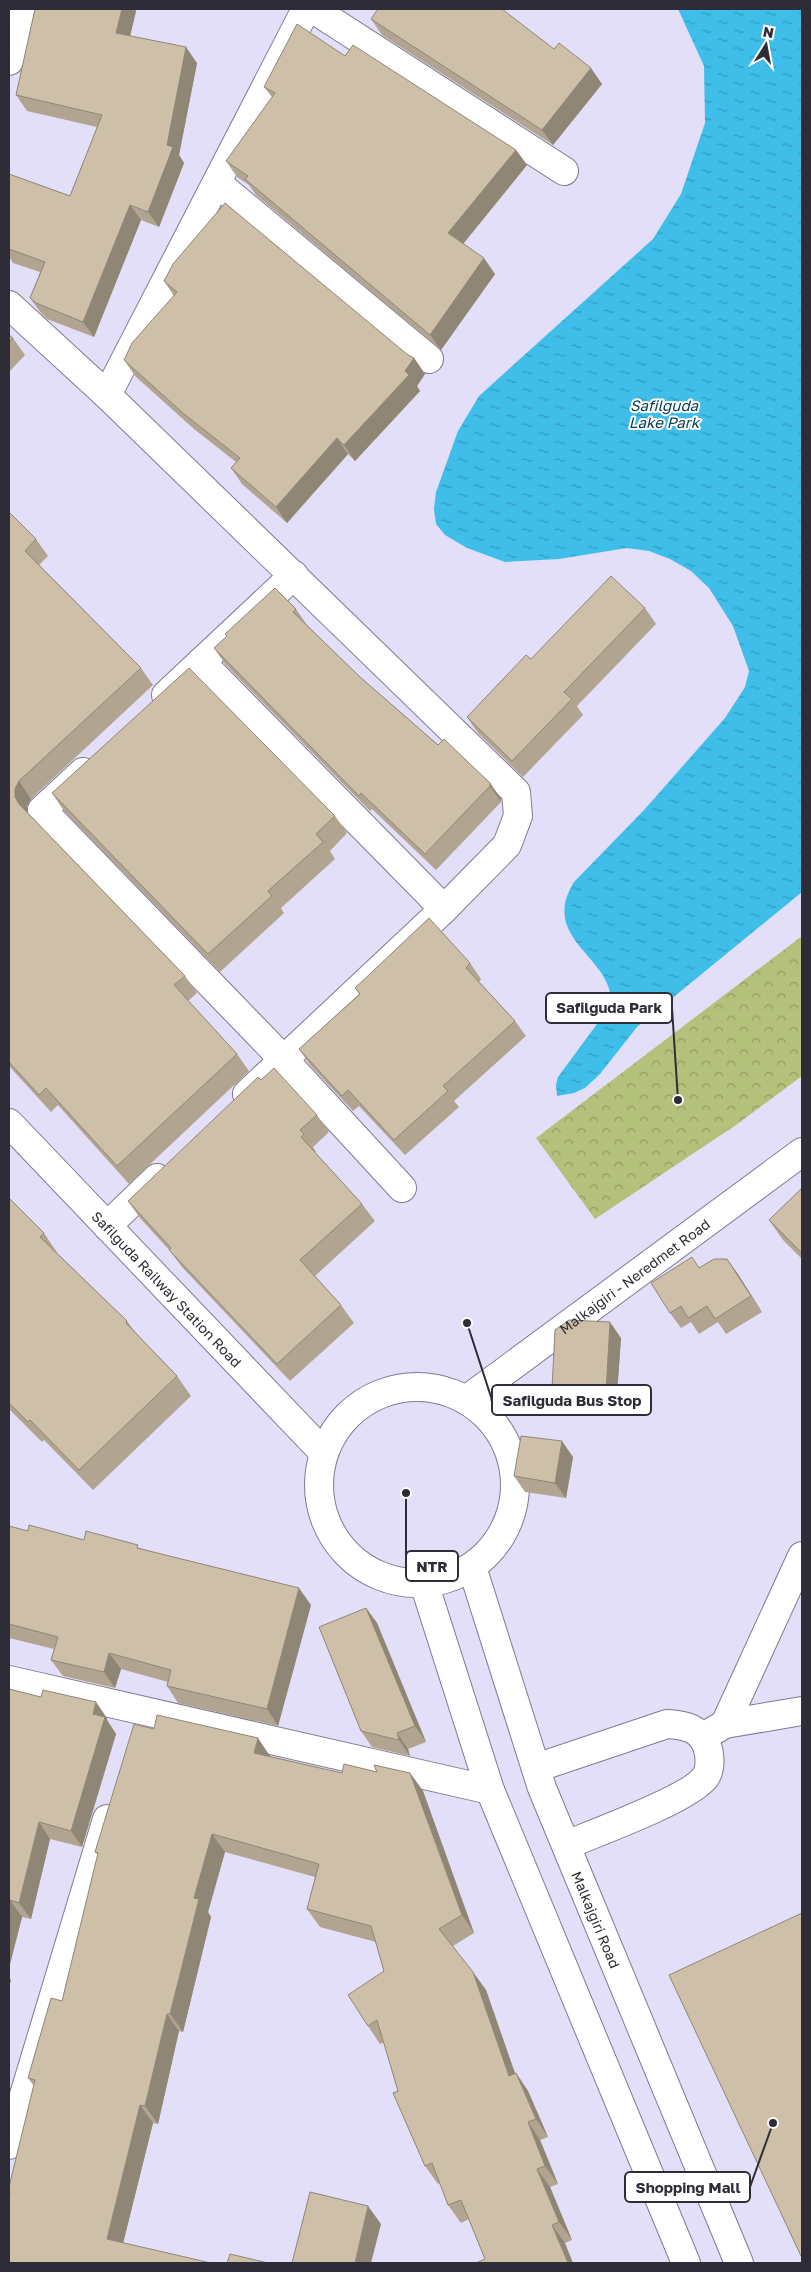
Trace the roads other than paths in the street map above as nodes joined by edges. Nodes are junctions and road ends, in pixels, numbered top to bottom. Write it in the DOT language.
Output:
graph roads {
  1 [pos="25,9"];
  2 [pos="306,9"];
  3 [pos="313,9"];
  4 [pos="9,61"];
  5 [pos="564,171"];
  6 [pos="217,183"];
  7 [pos="9,305"];
  8 [pos="429,359"];
  9 [pos="107,395"];
  10 [pos="294,575"];
  11 [pos="201,662"];
  12 [pos="151,709"];
  13 [pos="100,756"];
  14 [pos="444,909"];
  15 [pos="284,1060"];
  16 [pos="227,1113"];
  17 [pos="9,1123"];
  18 [pos="802,1152"];
  19 [pos="178,1159"];
  20 [pos="402,1188"];
  21 [pos="107,1226"];
  22 [pos="466,1400"];
  23 [pos="324,1454"];
  24 [pos="802,1556"];
  25 [pos="472,1567"];
  26 [pos="424,1583"];
  27 [pos="9,1680"];
  28 [pos="140,1709"];
  29 [pos="802,1711"];
  30 [pos="714,1730"];
  31 [pos="131,1738"];
  32 [pos="536,1768"];
  33 [pos="490,1790"];
  34 [pos="114,1795"];
  35 [pos="566,1845"];
  36 [pos="9,2145"];
  37 [pos="686,2263"];
  38 [pos="739,2263"];
  1 -- 4 [label="street"];
  2 -- 6 [label="street"];
  3 -- 5 [label="street"];
  6 -- 8 [label="street"];
  6 -- 9 [label="street"];
  7 -- 9 [label="street"];
  9 -- 10 [label="street"];
  10 -- 11 [label="street"];
  10 -- 14 [label="street"];
  11 -- 12 [label="street"];
  11 -- 14 [label="street"];
  13 -- 15 [label="street"];
  14 -- 15 [label="street"];
  15 -- 16 [label="street"];
  15 -- 20 [label="street"];
  17 -- 21 [label="street, Safilguda Railway Station Road"];
  18 -- 22 [label="street, Malkajgiri - Neredmet Road"];
  19 -- 21 [label="street"];
  21 -- 23 [label="street, Safilguda Railway Station Road"];
  22 -- 23 [label="street"];
  22 -- 25 [label="street"];
  23 -- 26 [label="street"];
  24 -- 30 [label="street"];
  25 -- 26 [label="street"];
  25 -- 32 [label="street, Malkajgiri Road"];
  26 -- 33 [label="street"];
  27 -- 28 [label="street"];
  28 -- 31 [label="street"];
  28 -- 33 [label="street"];
  29 -- 30 [label="street"];
  30 -- 32 [label="street"];
  30 -- 35 [label="street"];
  32 -- 35 [label="street, Malkajgiri Road"];
  33 -- 37 [label="street"];
  34 -- 36 [label="street"];
  35 -- 38 [label="street, Malkajgiri Road"];
}
